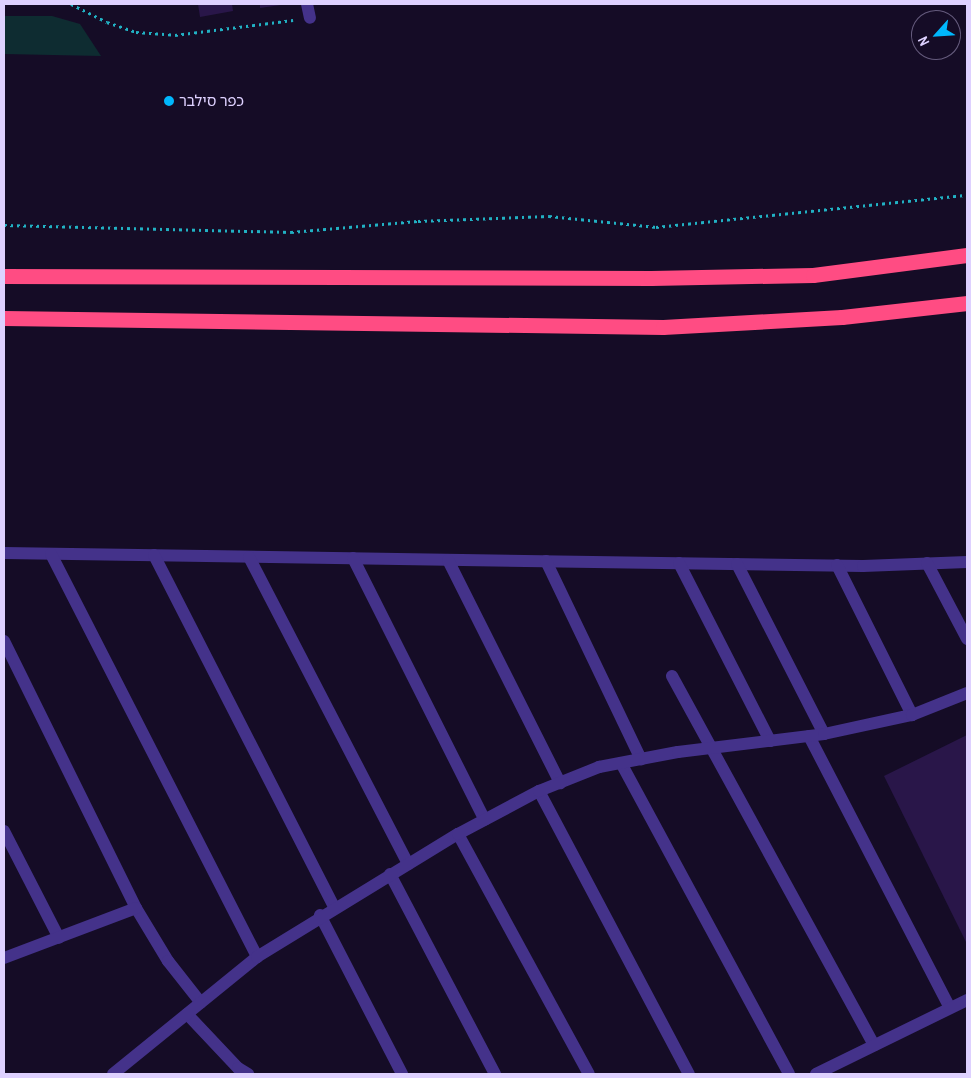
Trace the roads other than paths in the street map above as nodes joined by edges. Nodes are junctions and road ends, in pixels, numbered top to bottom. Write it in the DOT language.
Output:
graph roads {
  1 [pos="307,4"];
  2 [pos="310,18"];
  3 [pos="967,255"];
  4 [pos="4,276"];
  5 [pos="967,303"];
  6 [pos="4,318"];
  7 [pos="4,553"];
  8 [pos="50,554"];
  9 [pos="154,555"];
  10 [pos="249,557"];
  11 [pos="353,558"];
  12 [pos="448,560"];
  13 [pos="546,561"];
  14 [pos="967,562"];
  15 [pos="679,563"];
  16 [pos="737,564"];
  17 [pos="927,564"];
  18 [pos="836,565"];
  19 [pos="967,639"];
  20 [pos="4,641"];
  21 [pos="672,676"];
  22 [pos="967,693"];
  23 [pos="912,715"];
  24 [pos="824,734"];
  25 [pos="809,736"];
  26 [pos="770,740"];
  27 [pos="710,748"];
  28 [pos="641,759"];
  29 [pos="621,763"];
  30 [pos="560,783"];
  31 [pos="539,791"];
  32 [pos="485,820"];
  33 [pos="4,831"];
  34 [pos="458,834"];
  35 [pos="408,864"];
  36 [pos="390,874"];
  37 [pos="334,907"];
  38 [pos="136,908"];
  39 [pos="320,916"];
  40 [pos="59,938"];
  41 [pos="258,957"];
  42 [pos="4,958"];
  43 [pos="967,1000"];
  44 [pos="201,1003"];
  45 [pos="950,1008"];
  46 [pos="187,1014"];
  47 [pos="874,1046"];
  48 [pos="113,1074"];
  49 [pos="248,1074"];
  50 [pos="402,1074"];
  51 [pos="495,1074"];
  52 [pos="588,1074"];
  53 [pos="689,1074"];
  54 [pos="789,1074"];
  55 [pos="816,1074"];
  1 -- 2 [label="street"];
  3 -- 4 [label="highway"];
  5 -- 6 [label="highway"];
  7 -- 8 [label="street"];
  8 -- 9 [label="street"];
  8 -- 41 [label="street"];
  9 -- 10 [label="street"];
  9 -- 37 [label="street"];
  10 -- 11 [label="street"];
  10 -- 35 [label="street"];
  11 -- 12 [label="street"];
  11 -- 32 [label="street"];
  12 -- 13 [label="street"];
  12 -- 30 [label="street"];
  13 -- 15 [label="street"];
  13 -- 28 [label="street"];
  14 -- 17 [label="street"];
  15 -- 16 [label="street"];
  15 -- 26 [label="street"];
  16 -- 18 [label="street"];
  16 -- 24 [label="street"];
  17 -- 18 [label="street"];
  17 -- 19 [label="street"];
  18 -- 23 [label="street"];
  20 -- 38 [label="street"];
  21 -- 27 [label="street"];
  22 -- 23 [label="street"];
  23 -- 24 [label="street"];
  24 -- 25 [label="street"];
  25 -- 26 [label="street"];
  25 -- 45 [label="street"];
  26 -- 27 [label="street"];
  27 -- 28 [label="street"];
  27 -- 47 [label="street"];
  28 -- 29 [label="street"];
  29 -- 30 [label="street"];
  29 -- 54 [label="street"];
  30 -- 31 [label="street"];
  31 -- 32 [label="street"];
  31 -- 53 [label="street"];
  32 -- 34 [label="street"];
  33 -- 40 [label="street"];
  34 -- 35 [label="street"];
  34 -- 52 [label="street"];
  35 -- 36 [label="street"];
  36 -- 37 [label="street"];
  36 -- 51 [label="street"];
  37 -- 39 [label="street"];
  38 -- 40 [label="street"];
  38 -- 44 [label="street"];
  39 -- 41 [label="street"];
  39 -- 50 [label="street"];
  40 -- 42 [label="street"];
  41 -- 44 [label="street"];
  43 -- 45 [label="street"];
  44 -- 46 [label="street"];
  45 -- 47 [label="street"];
  46 -- 48 [label="street"];
  46 -- 49 [label="street"];
  47 -- 55 [label="street"];
}
